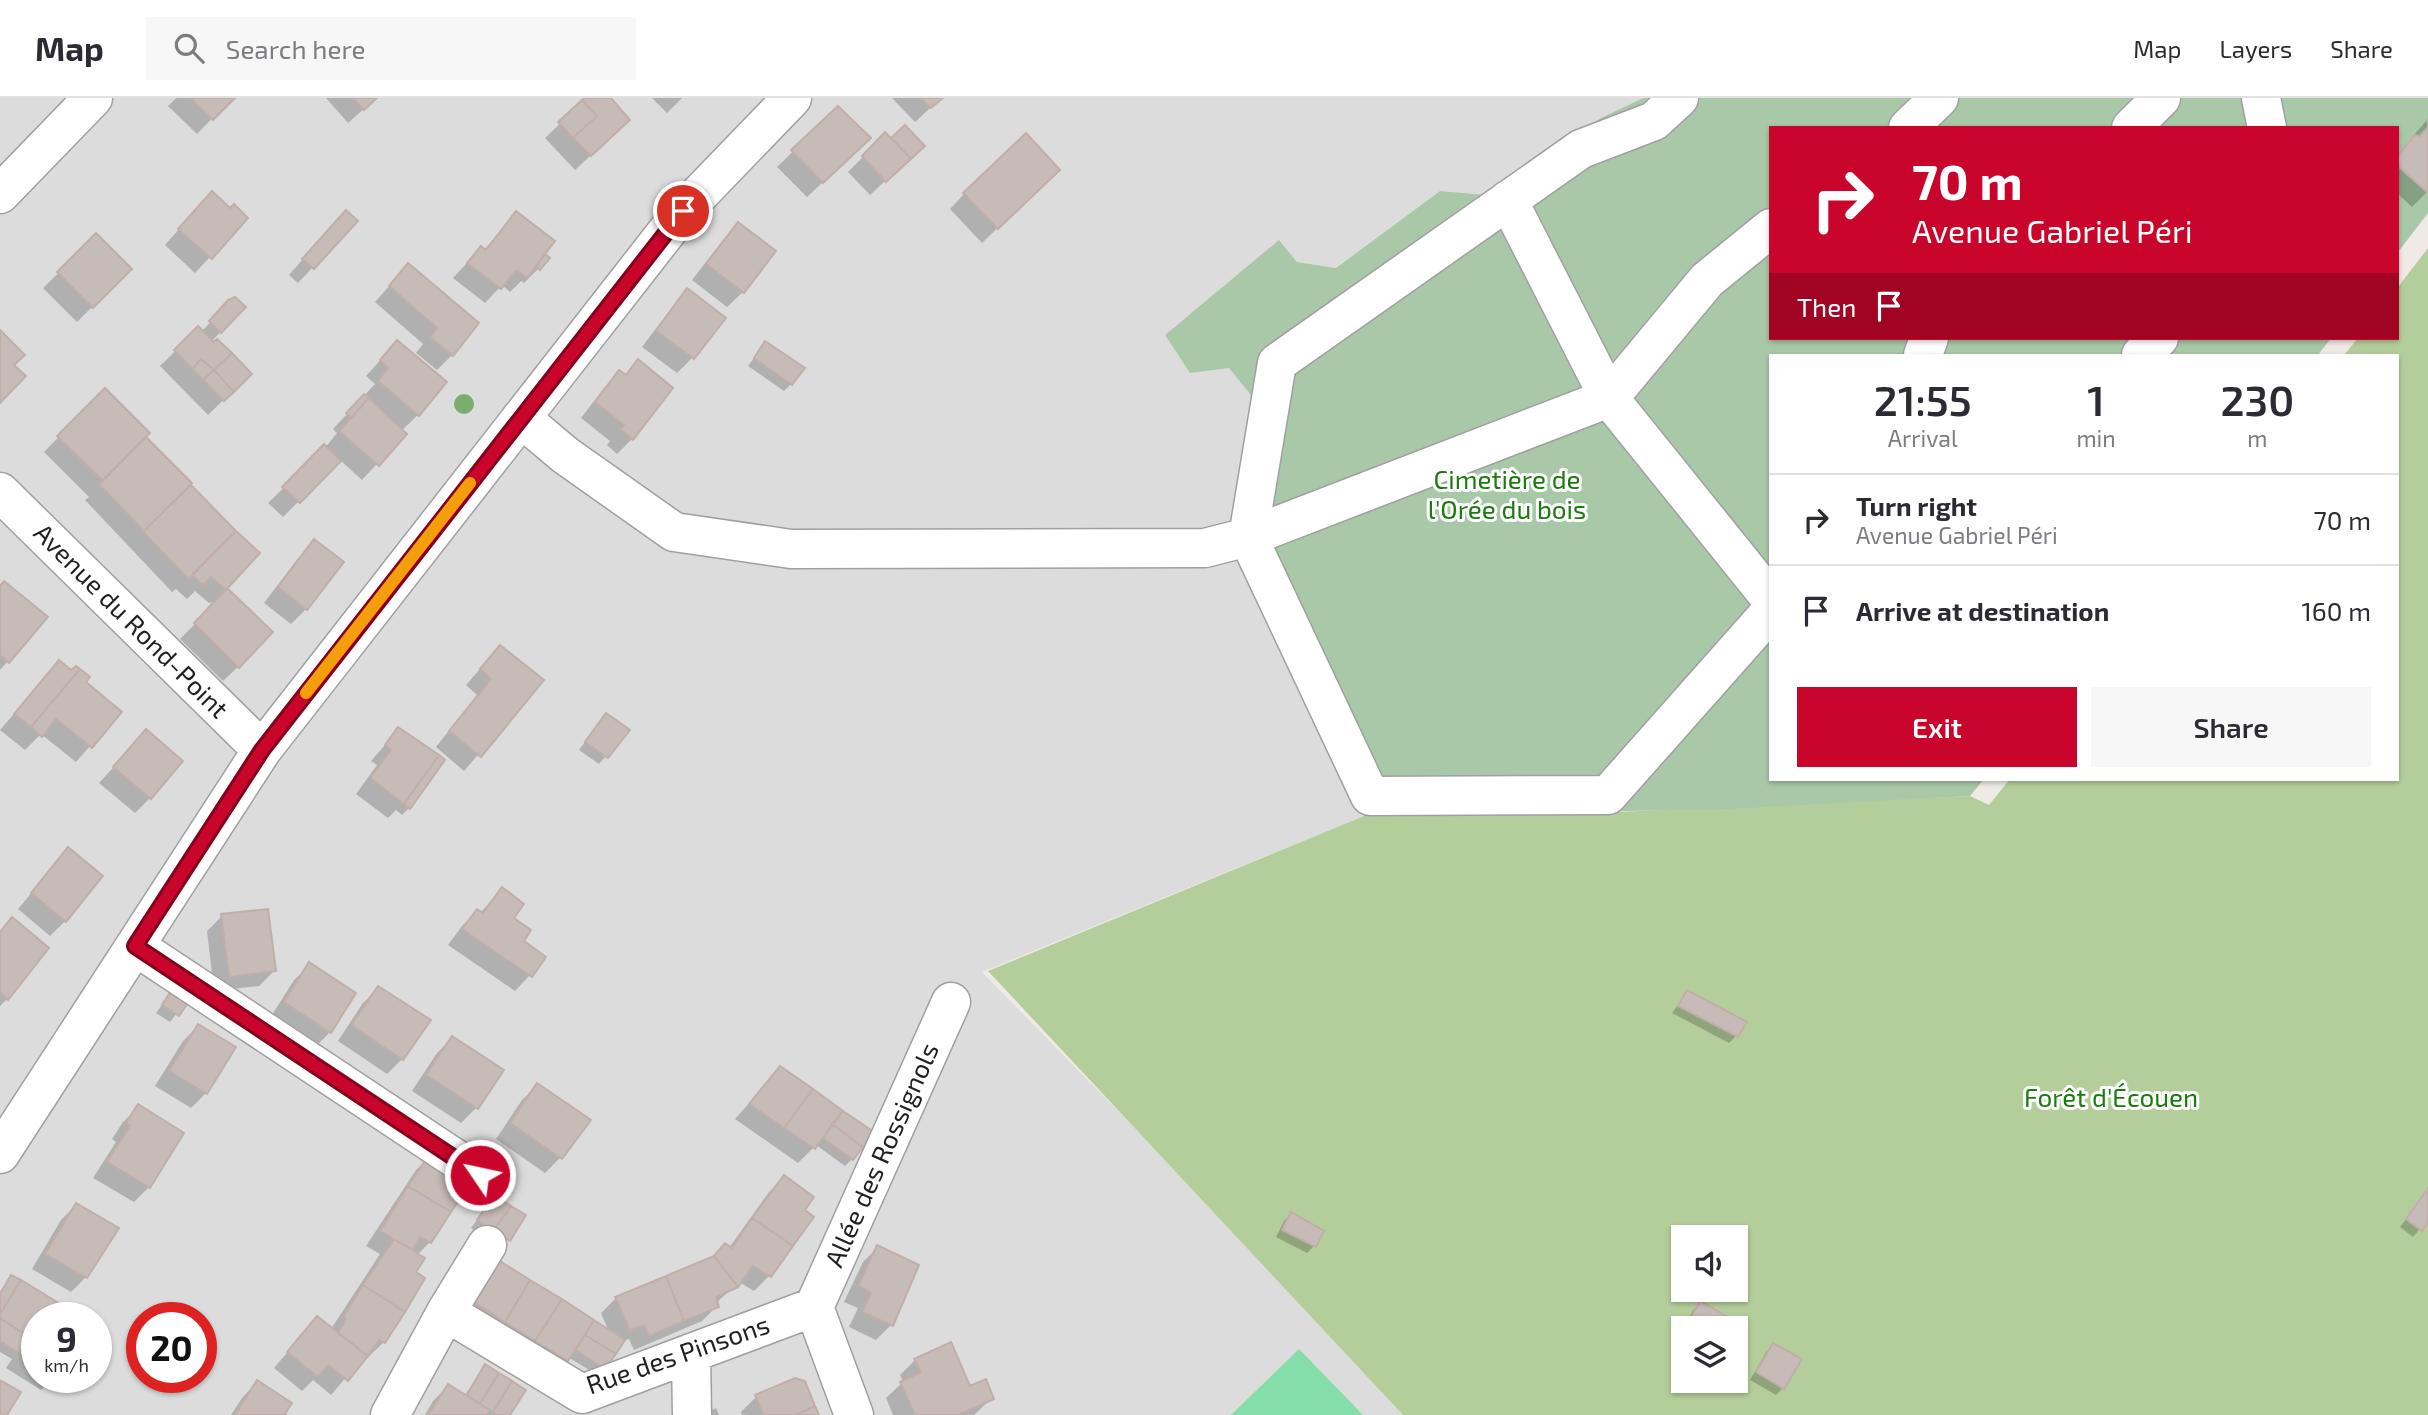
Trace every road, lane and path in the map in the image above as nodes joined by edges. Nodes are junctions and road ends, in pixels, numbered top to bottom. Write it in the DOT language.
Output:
graph roads {
  1 [pos="93,98"];
  2 [pos="792,98"];
  3 [pos="1679,98"];
  4 [pos="1938,98"];
  5 [pos="2161,98"];
  6 [pos="2261,98"];
  7 [pos="1910,126"];
  8 [pos="2133,126"];
  9 [pos="2267,126"];
  10 [pos="0,194"];
  11 [pos="1508,200"];
  12 [pos="1769,231"];
  13 [pos="2156,340"];
  14 [pos="2142,354"];
  15 [pos="1609,398"];
  16 [pos="521,418"];
  17 [pos="0,492"];
  18 [pos="1248,537"];
  19 [pos="1769,597"];
  20 [pos="1769,613"];
  21 [pos="262,750"];
  22 [pos="135,946"];
  23 [pos="951,1002"];
  24 [pos="0,1154"];
  25 [pos="480,1175"];
  26 [pos="487,1245"];
  27 [pos="814,1307"];
  28 [pos="446,1312"];
  29 [pos="691,1353"];
  30 [pos="390,1415"];
  31 [pos="692,1415"];
  32 [pos="854,1415"];
  1 -- 10 [label="street"];
  2 -- 16 [label="street"];
  3 -- 11 [label="street"];
  4 -- 7 [label="street"];
  5 -- 8 [label="street"];
  6 -- 9 [label="street"];
  11 -- 15 [label="street"];
  11 -- 18 [label="street"];
  12 -- 15 [label="street"];
  13 -- 14 [label="street"];
  15 -- 18 [label="street"];
  15 -- 19 [label="street"];
  16 -- 18 [label="street"];
  16 -- 21 [label="street"];
  17 -- 21 [label="street, Avenue du Rond-Point"];
  18 -- 20 [label="street"];
  21 -- 22 [label="street"];
  22 -- 24 [label="street"];
  22 -- 25 [label="street"];
  23 -- 27 [label="street, Allée des Rossignols"];
  26 -- 28 [label="street"];
  27 -- 29 [label="street, Rue des Pinsons"];
  27 -- 32 [label="street"];
  28 -- 29 [label="street, Rue des Pinsons"];
  28 -- 30 [label="street"];
  29 -- 31 [label="street"];
}
